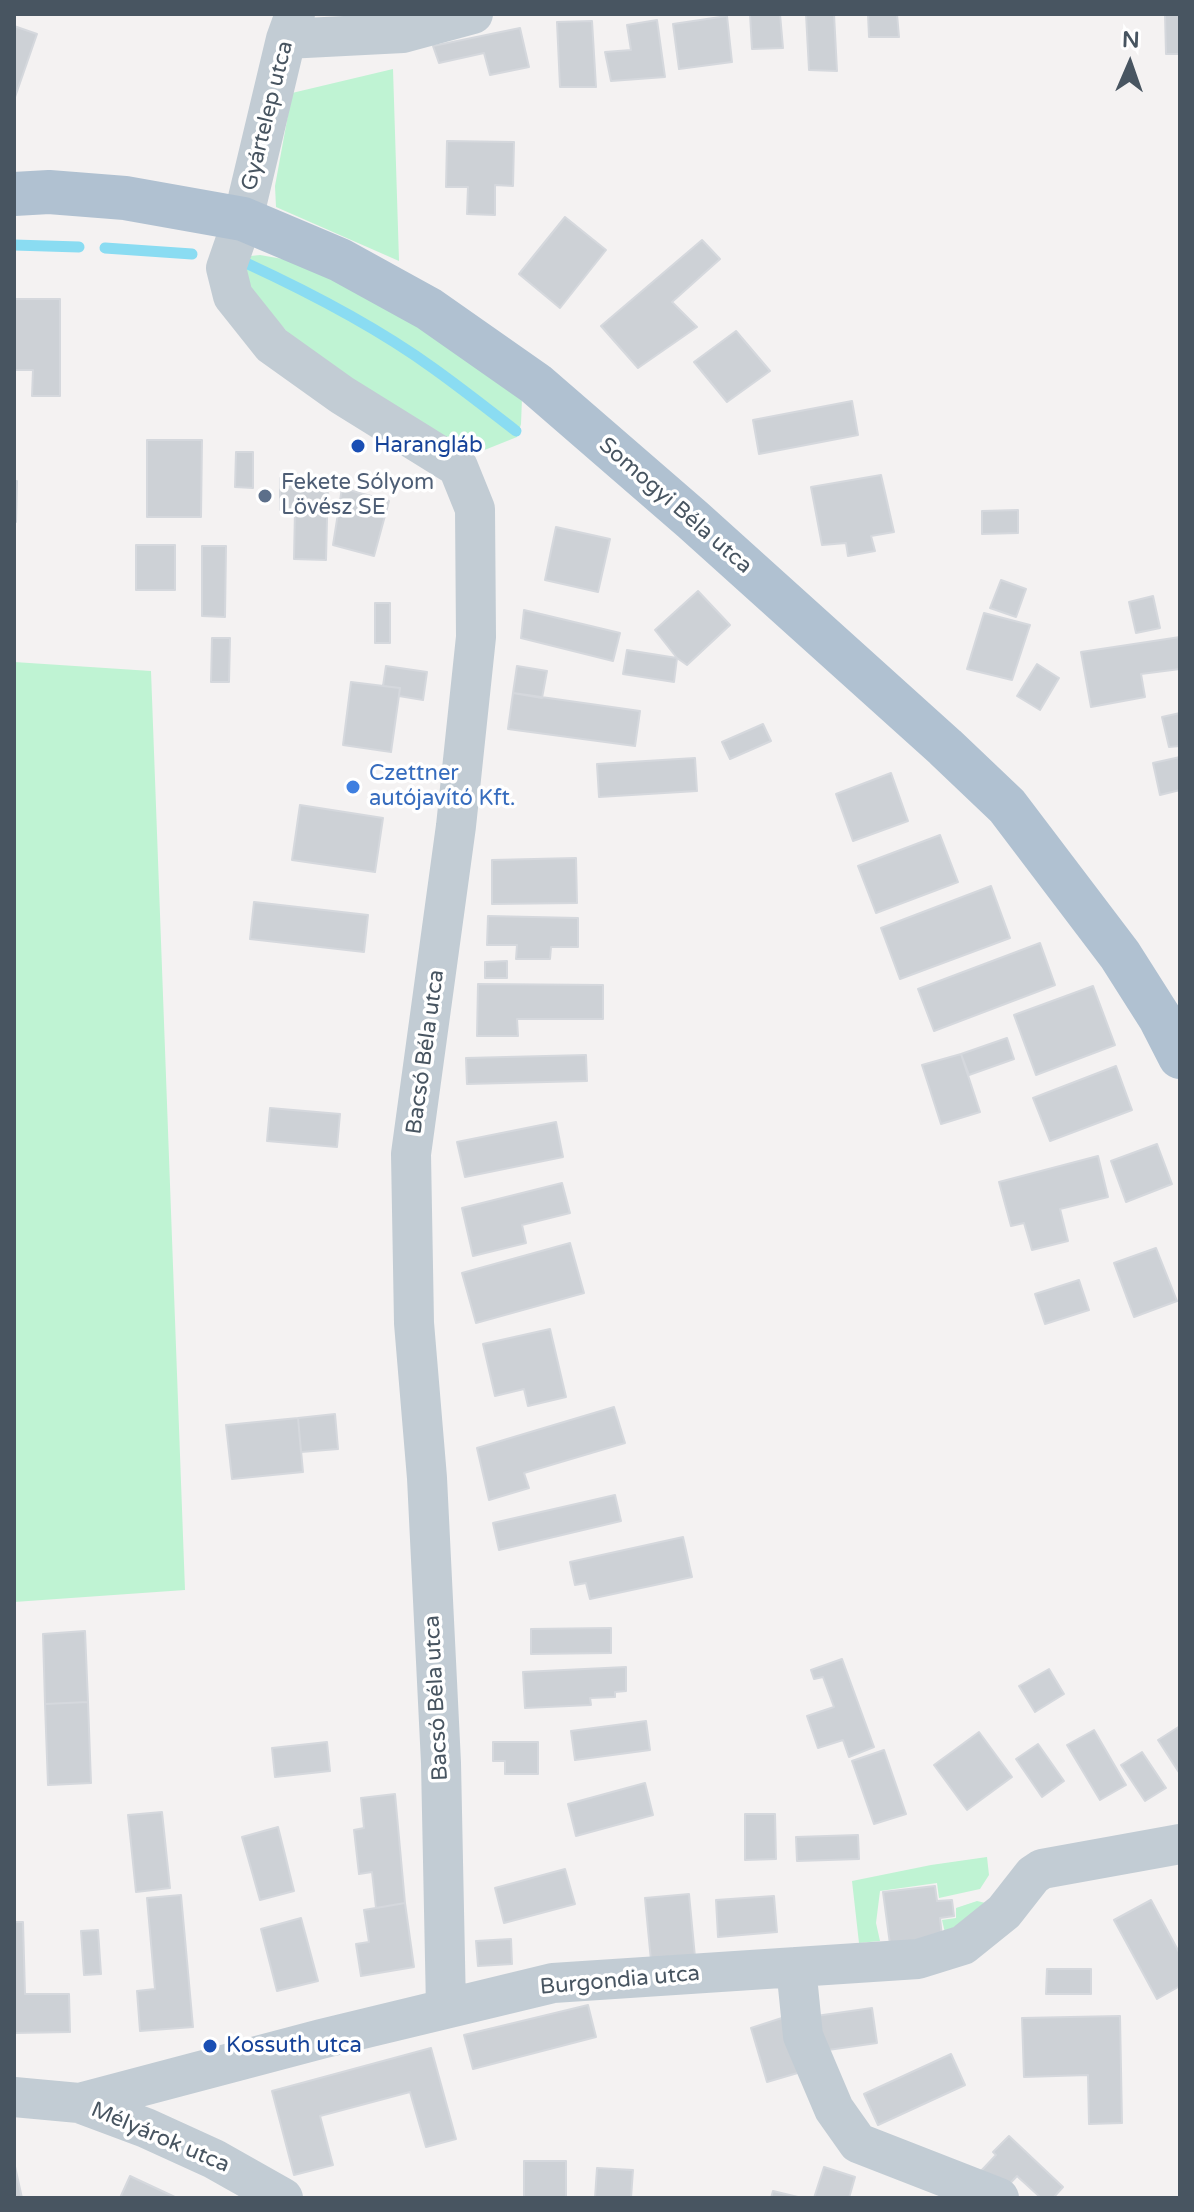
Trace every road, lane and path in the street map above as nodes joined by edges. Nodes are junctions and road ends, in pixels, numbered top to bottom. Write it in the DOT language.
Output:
graph roads {
  1 [pos="473,14"];
  2 [pos="291,26"];
  3 [pos="14,194"];
  4 [pos="243,219"];
  5 [pos="1180,1057"];
  6 [pos="1180,1844"];
  7 [pos="796,1967"];
  8 [pos="446,2008"];
  9 [pos="14,2097"];
  10 [pos="79,2103"];
  11 [pos="283,2198"];
  12 [pos="999,2198"];
  1 -- 2 [label="street"];
  2 -- 4 [label="street, Gyártelep utca"];
  3 -- 4 [label="main road, Somogyi Béla utca"];
  4 -- 5 [label="main road, Somogyi Béla utca"];
  4 -- 8 [label="street, Bacsó Béla utca"];
  6 -- 7 [label="street, Burgondia utca"];
  7 -- 8 [label="street, Burgondia utca"];
  7 -- 12 [label="street"];
  8 -- 10 [label="street, Burgondia utca"];
  9 -- 10 [label="street"];
  10 -- 11 [label="street, Mélyárok utca"];
}
